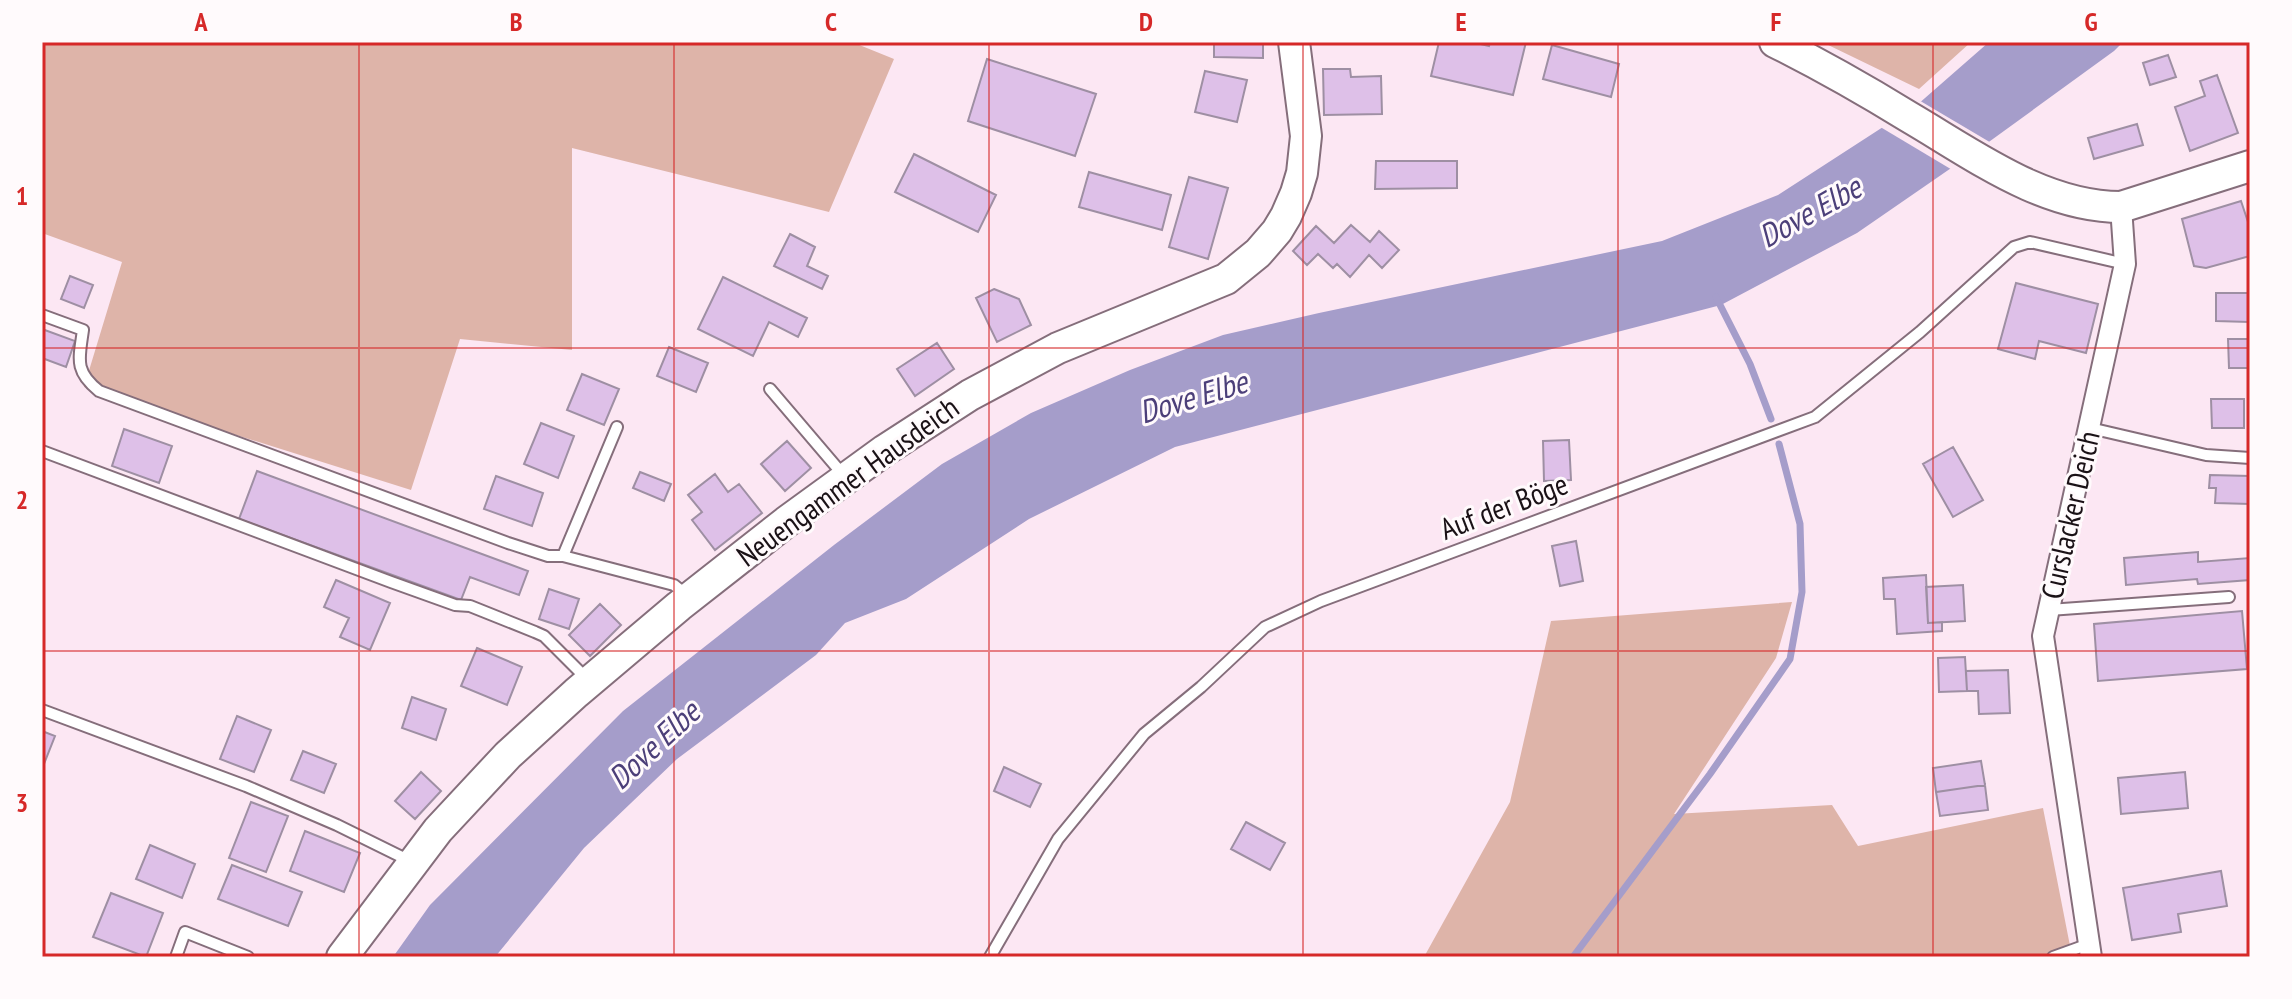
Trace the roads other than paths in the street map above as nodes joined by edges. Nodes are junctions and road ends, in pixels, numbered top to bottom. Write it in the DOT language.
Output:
graph roads {
  1 [pos="1294,42"];
  2 [pos="1775,42"];
  3 [pos="2250,166"];
  4 [pos="2121,207"];
  5 [pos="2125,264"];
  6 [pos="42,315"];
  7 [pos="770,389"];
  8 [pos="617,427"];
  9 [pos="2090,428"];
  10 [pos="42,451"];
  11 [pos="2250,458"];
  12 [pos="846,478"];
  13 [pos="563,556"];
  14 [pos="2229,597"];
  15 [pos="690,598"];
  16 [pos="2049,610"];
  17 [pos="590,682"];
  18 [pos="42,710"];
  19 [pos="414,863"];
  20 [pos="2090,951"];
  21 [pos="176,957"];
  22 [pos="248,957"];
  23 [pos="342,957"];
  24 [pos="990,957"];
  25 [pos="2053,957"];
  1 -- 12 [label="street, Neuengammer Hausdeich"];
  2 -- 4 [label="street"];
  3 -- 4 [label="street"];
  4 -- 5 [label="street, Curslacker Deich"];
  5 -- 9 [label="street, Curslacker Deich"];
  5 -- 24 [label="lane, Auf der Böge"];
  6 -- 13 [label="lane"];
  7 -- 12 [label="lane"];
  8 -- 13 [label="lane"];
  9 -- 11 [label="lane"];
  9 -- 16 [label="street, Curslacker Deich"];
  10 -- 17 [label="lane"];
  12 -- 15 [label="street, Neuengammer Hausdeich"];
  13 -- 15 [label="lane"];
  14 -- 16 [label="lane"];
  15 -- 17 [label="street, Neuengammer Hausdeich"];
  16 -- 20 [label="street, Curslacker Deich"];
  17 -- 19 [label="street, Neuengammer Hausdeich"];
  18 -- 19 [label="lane"];
  19 -- 23 [label="street, Neuengammer Hausdeich"];
  20 -- 25 [label="lane"];
  21 -- 22 [label="lane"];
}
